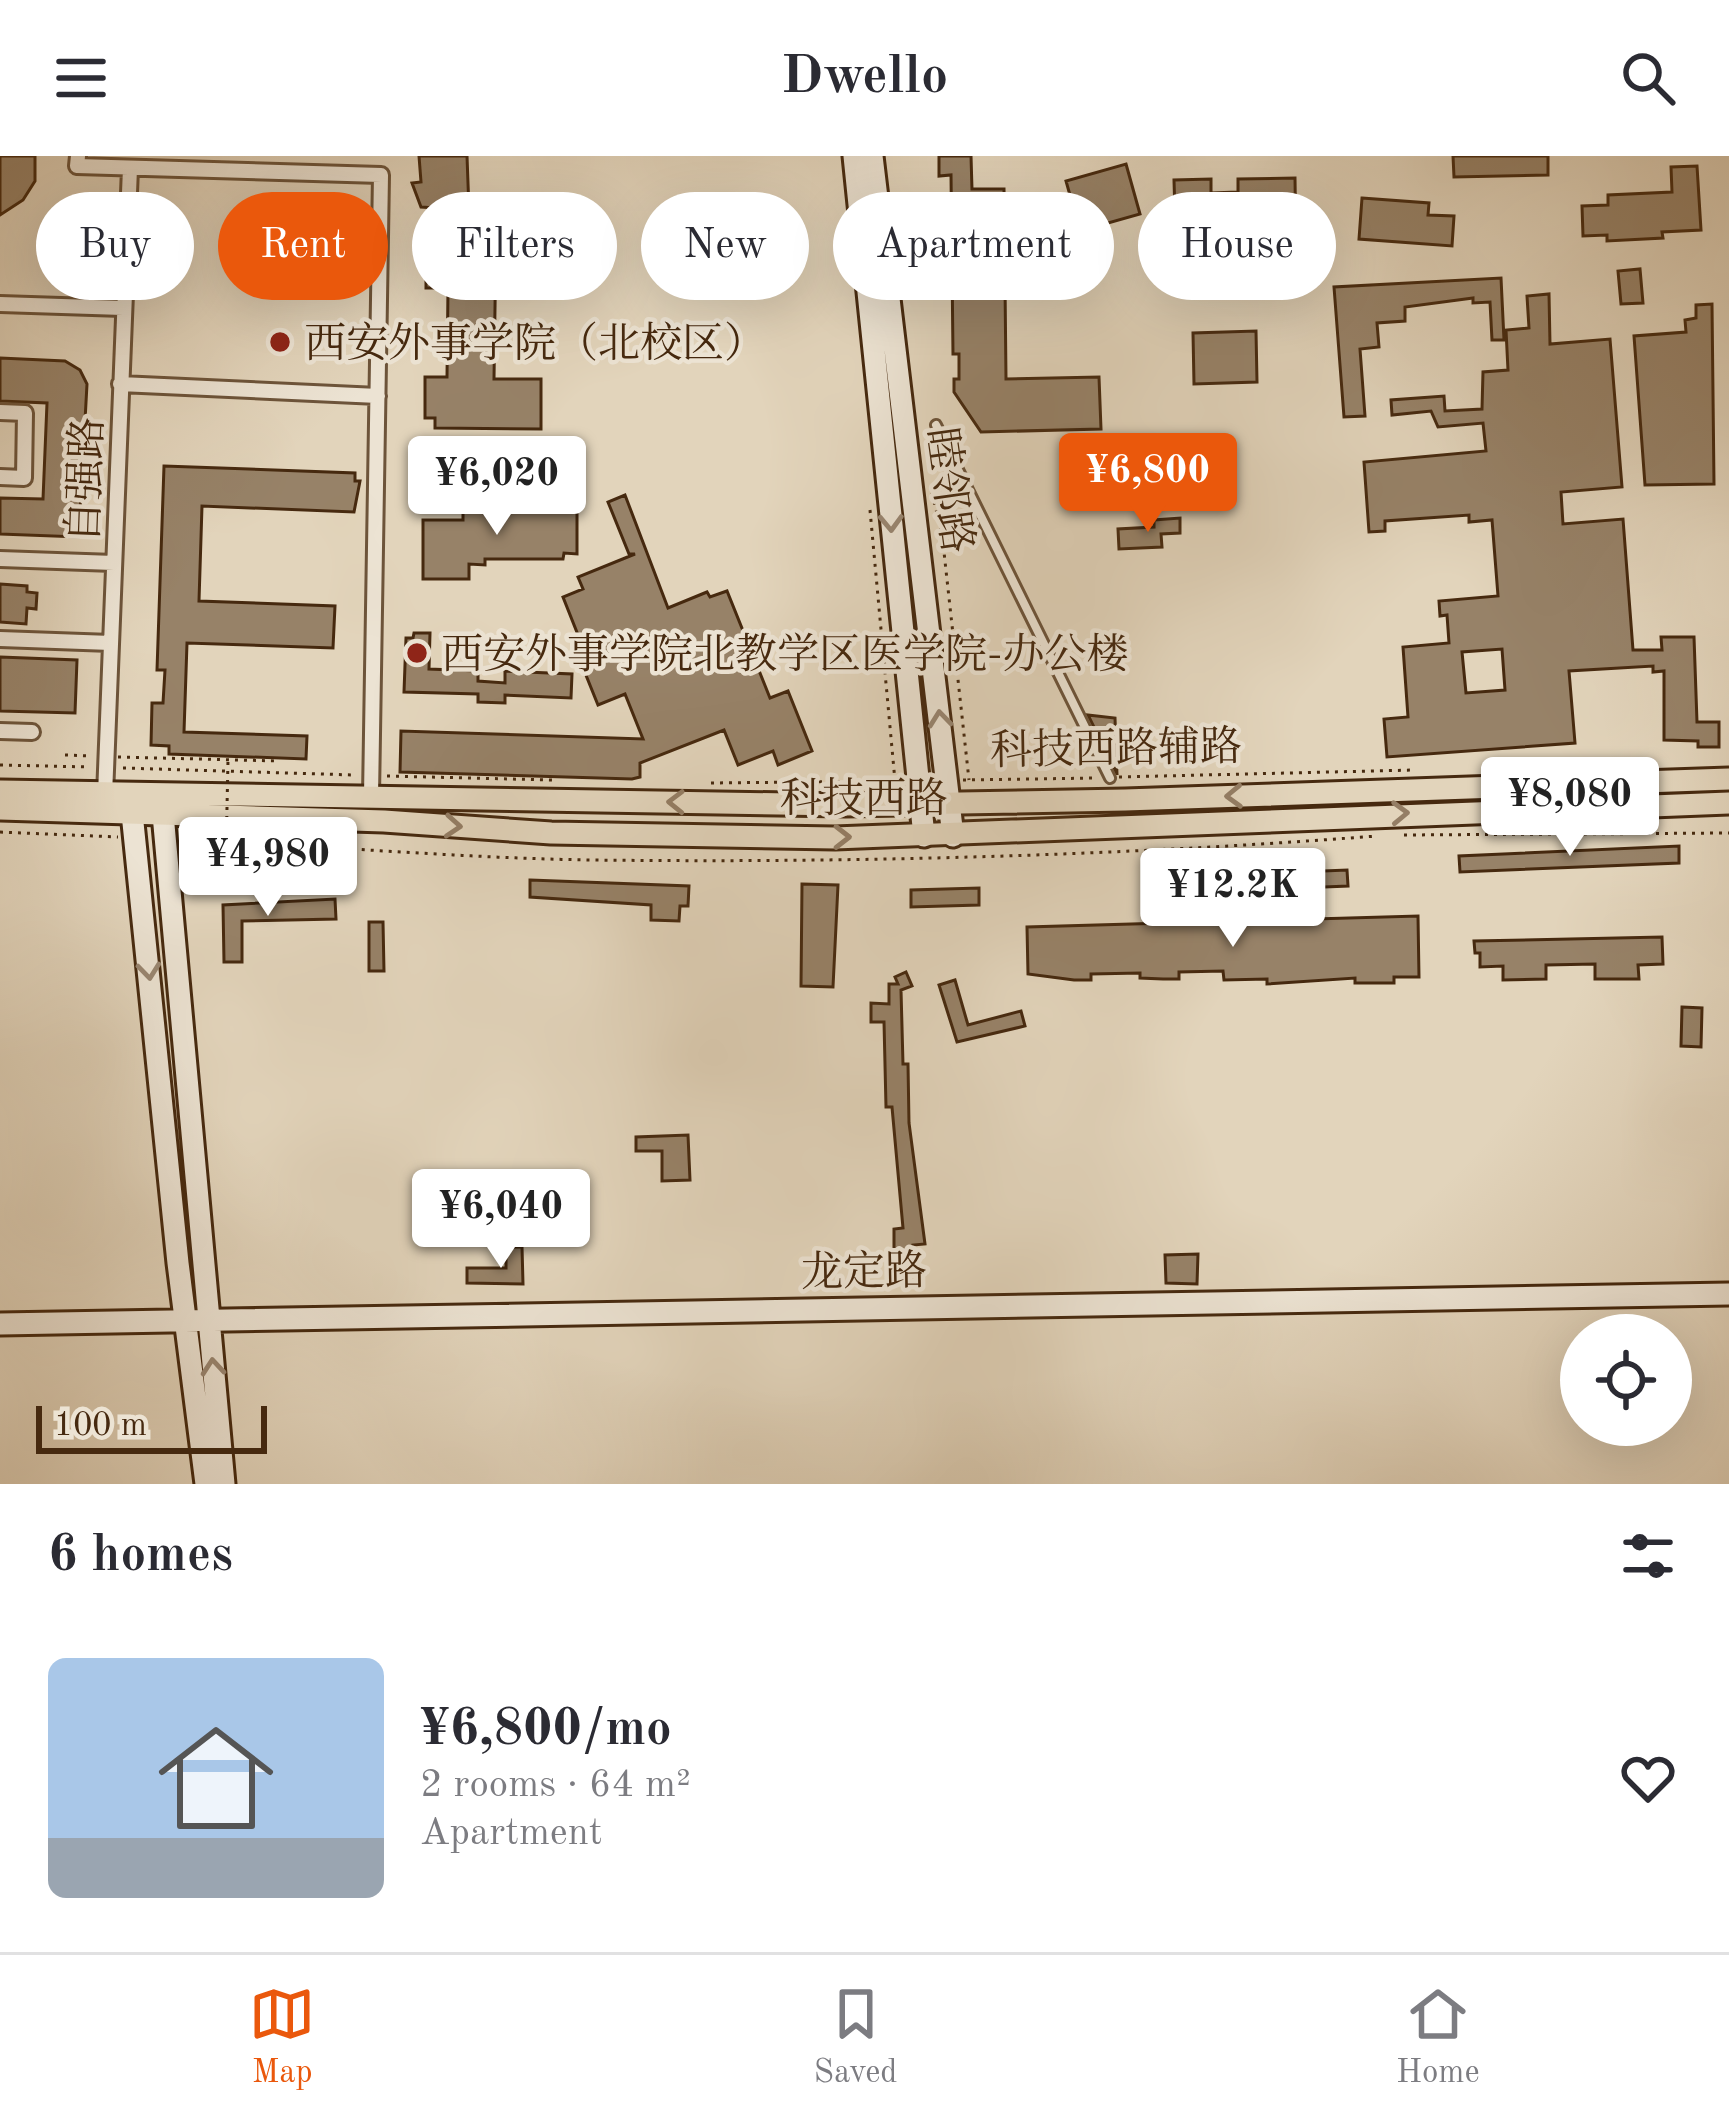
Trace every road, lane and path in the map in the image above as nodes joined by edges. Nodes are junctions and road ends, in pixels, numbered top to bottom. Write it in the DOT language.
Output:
graph roads {
  1 [pos="78,156"];
  2 [pos="854,156"];
  3 [pos="872,156"];
  4 [pos="130,168"];
  5 [pos="0,304"];
  6 [pos="123,308"];
  7 [pos="120,384"];
  8 [pos="378,396"];
  9 [pos="0,412"];
  10 [pos="936,425"];
  11 [pos="0,477"];
  12 [pos="0,559"];
  13 [pos="114,563"];
  14 [pos="0,639"];
  15 [pos="111,643"];
  16 [pos="0,731"];
  17 [pos="32,732"];
  18 [pos="65,755"];
  19 [pos="228,760"];
  20 [pos="278,761"];
  21 [pos="107,762"];
  22 [pos="0,764"];
  23 [pos="1433,770"];
  24 [pos="1110,778"];
  25 [pos="1729,778"];
  26 [pos="553,780"];
  27 [pos="711,783"];
  28 [pos="371,786"];
  29 [pos="0,791"];
  30 [pos="919,792"];
  31 [pos="948,792"];
  32 [pos="105,795"];
  33 [pos="1729,802"];
  34 [pos="0,809"];
  35 [pos="132,813"];
  36 [pos="164,814"];
  37 [pos="924,836"];
  38 [pos="952,836"];
  39 [pos="284,856"];
  40 [pos="1729,1294"];
  41 [pos="198,1320"];
  42 [pos="0,1324"];
  43 [pos="206,1484"];
  44 [pos="224,1484"];
  1 -- 4 [label="street"];
  2 -- 30 [label="street, 睦邻路, one-way"];
  31 -- 3 [label="street, 睦邻路, one-way"];
  4 -- 6 [label="street, 自强路"];
  4 -- 8 [label="street"];
  5 -- 6 [label="street"];
  6 -- 7 [label="street, 自强路"];
  7 -- 8 [label="street"];
  7 -- 13 [label="street, 自强路"];
  8 -- 28 [label="street"];
  9 -- 11 [label="street"];
  10 -- 24 [label="lane"];
  12 -- 13 [label="street"];
  13 -- 15 [label="street, 自强路"];
  14 -- 15 [label="street"];
  15 -- 21 [label="street, 自强路"];
  16 -- 17 [label="street"];
  18 -- 21 [label="path"];
  19 -- 20 [label="path"];
  19 -- 21 [label="path"];
  19 -- 39 [label="path, bridge"];
  21 -- 22 [label="path"];
  21 -- 28 [label="path"];
  21 -- 32 [label="street, 自强路"];
  23 -- 24 [label="path, 科技西路辅路"];
  24 -- 31 [label="path, 科技西路辅路"];
  25 -- 31 [label="main road, 科技西路, one-way"];
  26 -- 28 [label="path"];
  27 -- 30 [label="path"];
  30 -- 28 [label="main road, 科技西路, one-way"];
  28 -- 32 [label="main road, 科技西路"];
  29 -- 32 [label="main road, 科技西路"];
  30 -- 31 [label="main road, 科技西路"];
  30 -- 37 [label="street, 睦邻路"];
  31 -- 38 [label="street, 睦邻路"];
  38 -- 33 [label="main road, 科技西路, one-way"];
  34 -- 35 [label="main road, 科技西路"];
  35 -- 36 [label="main road, 科技西路"];
  35 -- 41 [label="street, one-way"];
  36 -- 37 [label="main road, 科技西路, one-way"];
  36 -- 41 [label="street"];
  37 -- 38 [label="main road, 科技西路"];
  40 -- 41 [label="street, 龙定路"];
  41 -- 42 [label="street, 龙定路"];
  41 -- 43 [label="street"];
  44 -- 41 [label="street, one-way"];
}
